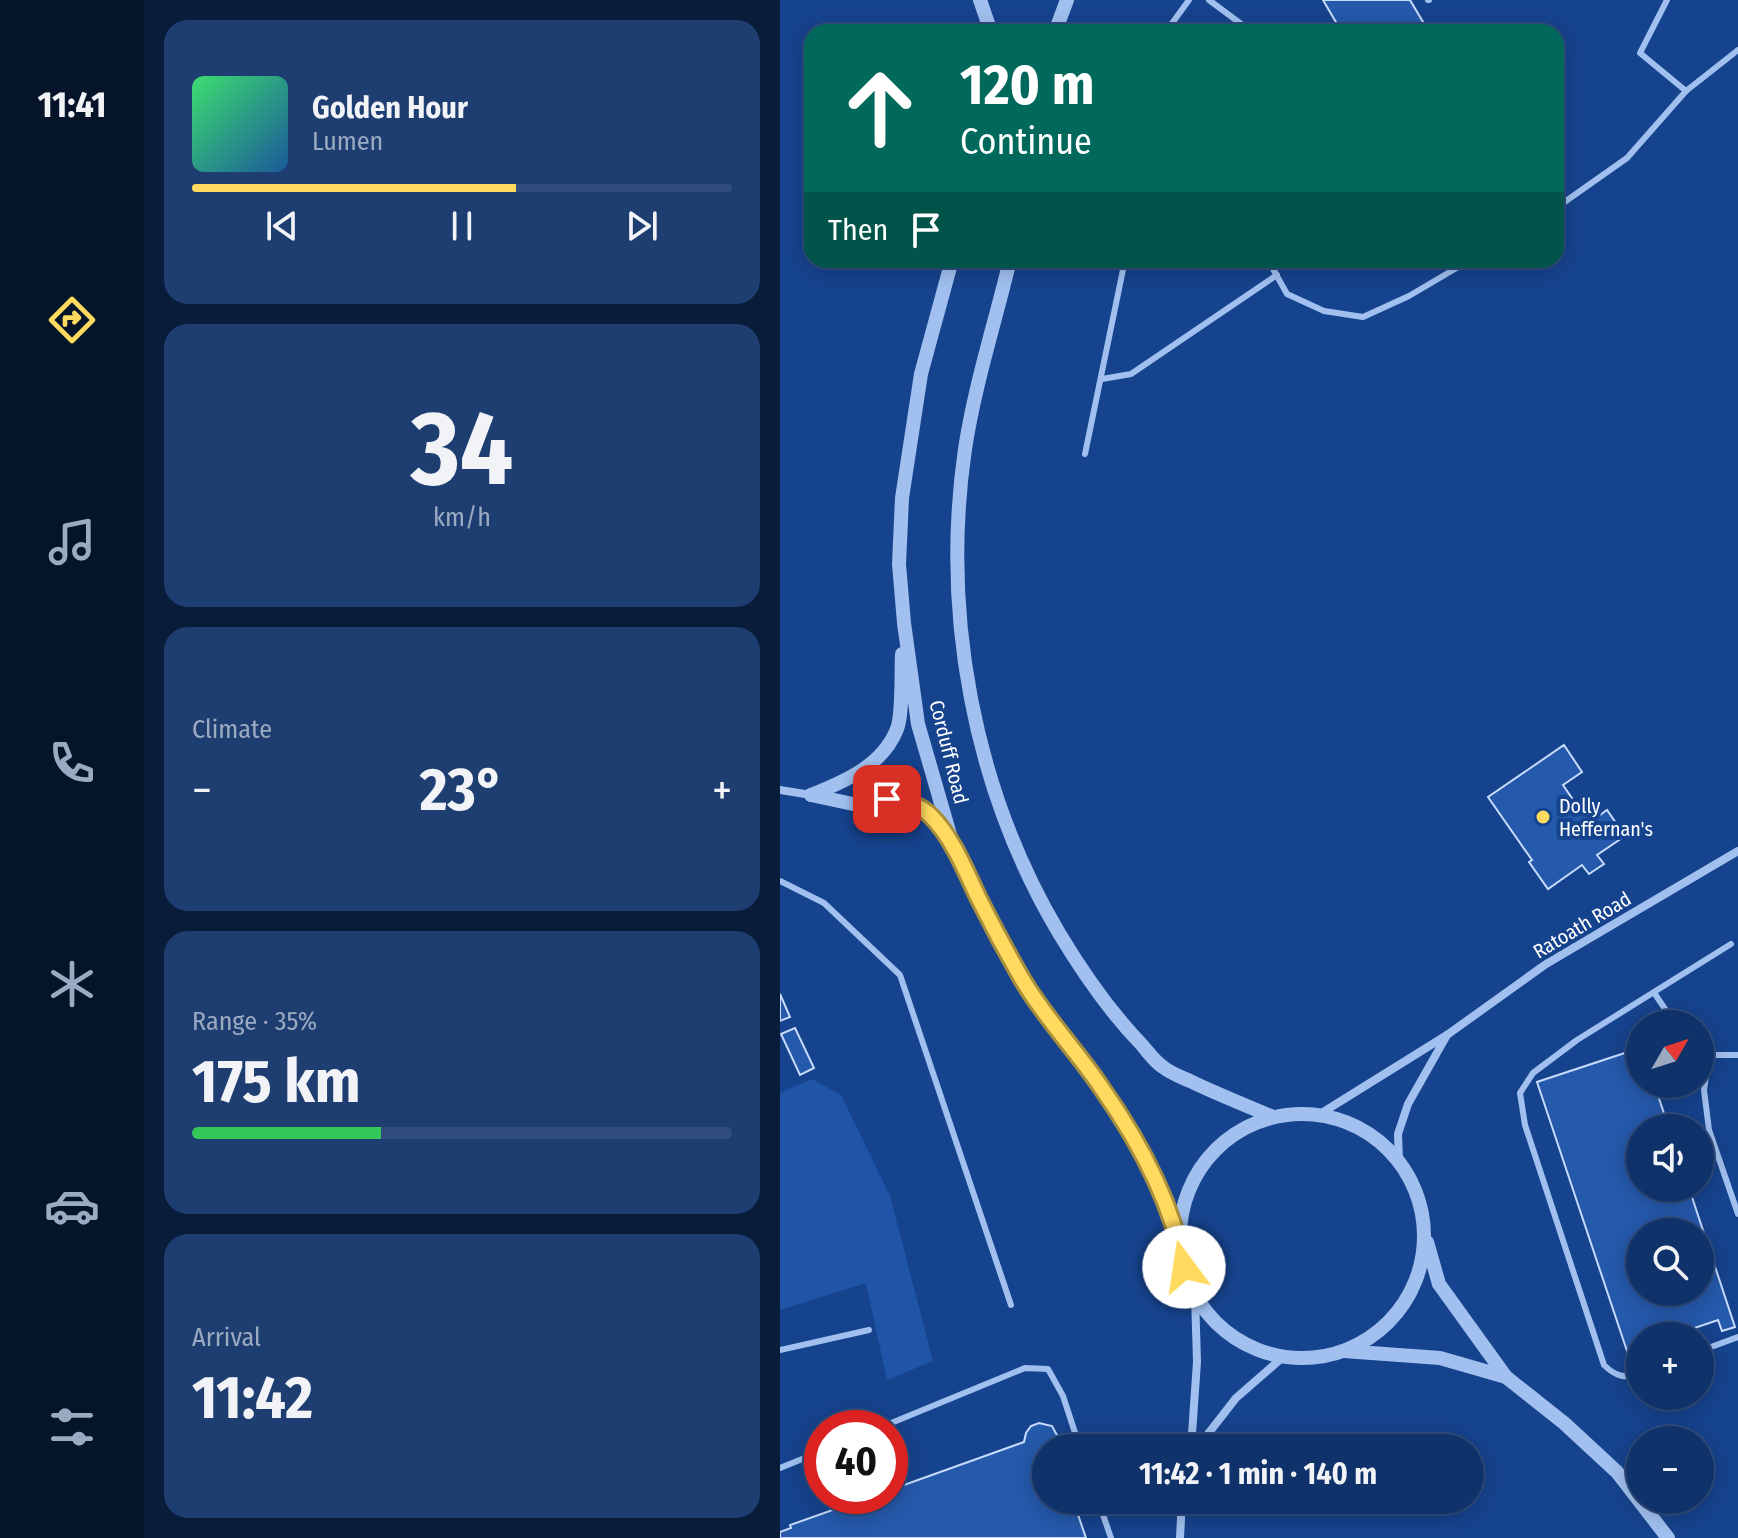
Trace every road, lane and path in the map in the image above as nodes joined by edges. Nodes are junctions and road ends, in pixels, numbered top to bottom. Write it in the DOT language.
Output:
graph roads {
  1 [pos="980,0"];
  2 [pos="1067,0"];
  3 [pos="1189,0"];
  4 [pos="1209,0"];
  5 [pos="1667,0"];
  6 [pos="988,24"];
  7 [pos="1058,24"];
  8 [pos="1171,24"];
  9 [pos="1241,24"];
  10 [pos="1738,50"];
  11 [pos="1686,91"];
  12 [pos="1564,202"];
  13 [pos="950,268"];
  14 [pos="1008,268"];
  15 [pos="1123,268"];
  16 [pos="1273,268"];
  17 [pos="1456,268"];
  18 [pos="1277,275"];
  19 [pos="1102,379"];
  20 [pos="1085,454"];
  21 [pos="904,623"];
  22 [pos="780,790"];
  23 [pos="811,795"];
  24 [pos="953,845"];
  25 [pos="1738,851"];
  26 [pos="780,881"];
  27 [pos="1731,944"];
  28 [pos="1655,994"];
  29 [pos="1666,1010"];
  30 [pos="1447,1035"];
  31 [pos="1714,1055"];
  32 [pos="1738,1055"];
  33 [pos="1705,1098"];
  34 [pos="1320,1114"];
  35 [pos="1273,1117"];
  36 [pos="1399,1161"];
  37 [pos="1738,1214"];
  38 [pos="1425,1234"];
  39 [pos="1180,1244"];
  40 [pos="1195,1295"];
  41 [pos="1011,1305"];
  42 [pos="869,1330"];
  43 [pos="1738,1337"];
  44 [pos="1714,1346"];
  45 [pos="780,1350"];
  46 [pos="1344,1351"];
  47 [pos="1283,1357"];
  48 [pos="1626,1376"];
  49 [pos="1506,1377"];
  50 [pos="908,1416"];
  51 [pos="1075,1434"];
  52 [pos="1194,1434"];
  53 [pos="1206,1434"];
  54 [pos="804,1458"];
  55 [pos="780,1468"];
  56 [pos="1103,1514"];
  57 [pos="1181,1514"];
  58 [pos="1111,1538"];
  59 [pos="1180,1538"];
  60 [pos="1668,1538"];
  1 -- 6 [label="street"];
  2 -- 7 [label="street"];
  3 -- 8 [label="lane"];
  4 -- 9 [label="lane"];
  5 -- 11 [label="lane"];
  10 -- 11 [label="lane"];
  11 -- 12 [label="lane"];
  13 -- 21 [label="street, Corduff Road"];
  14 -- 35 [label="street, Corduff Road"];
  15 -- 19 [label="lane"];
  16 -- 18 [label="lane"];
  17 -- 18 [label="lane"];
  18 -- 19 [label="lane"];
  19 -- 20 [label="lane"];
  21 -- 23 [label="street"];
  21 -- 24 [label="street, Corduff Road"];
  22 -- 23 [label="street"];
  23 -- 24 [label="street"];
  24 -- 39 [label="street, Corduff Road"];
  25 -- 30 [label="street, Ratoath Road"];
  26 -- 41 [label="lane"];
  27 -- 28 [label="lane"];
  28 -- 29 [label="lane"];
  28 -- 48 [label="lane"];
  30 -- 34 [label="street, Ratoath Road"];
  30 -- 36 [label="street, Ratoath Road"];
  31 -- 32 [label="lane"];
  33 -- 37 [label="lane"];
  34 -- 35 [label="street"];
  34 -- 36 [label="street"];
  35 -- 39 [label="street"];
  36 -- 38 [label="street"];
  38 -- 46 [label="street"];
  38 -- 49 [label="street"];
  39 -- 40 [label="street"];
  40 -- 47 [label="street"];
  40 -- 52 [label="street"];
  42 -- 45 [label="lane"];
  43 -- 44 [label="lane"];
  46 -- 47 [label="street"];
  46 -- 49 [label="street"];
  47 -- 53 [label="street"];
  49 -- 60 [label="street"];
  50 -- 51 [label="lane"];
  54 -- 55 [label="lane"];
  56 -- 58 [label="lane"];
  57 -- 59 [label="street"];
}
